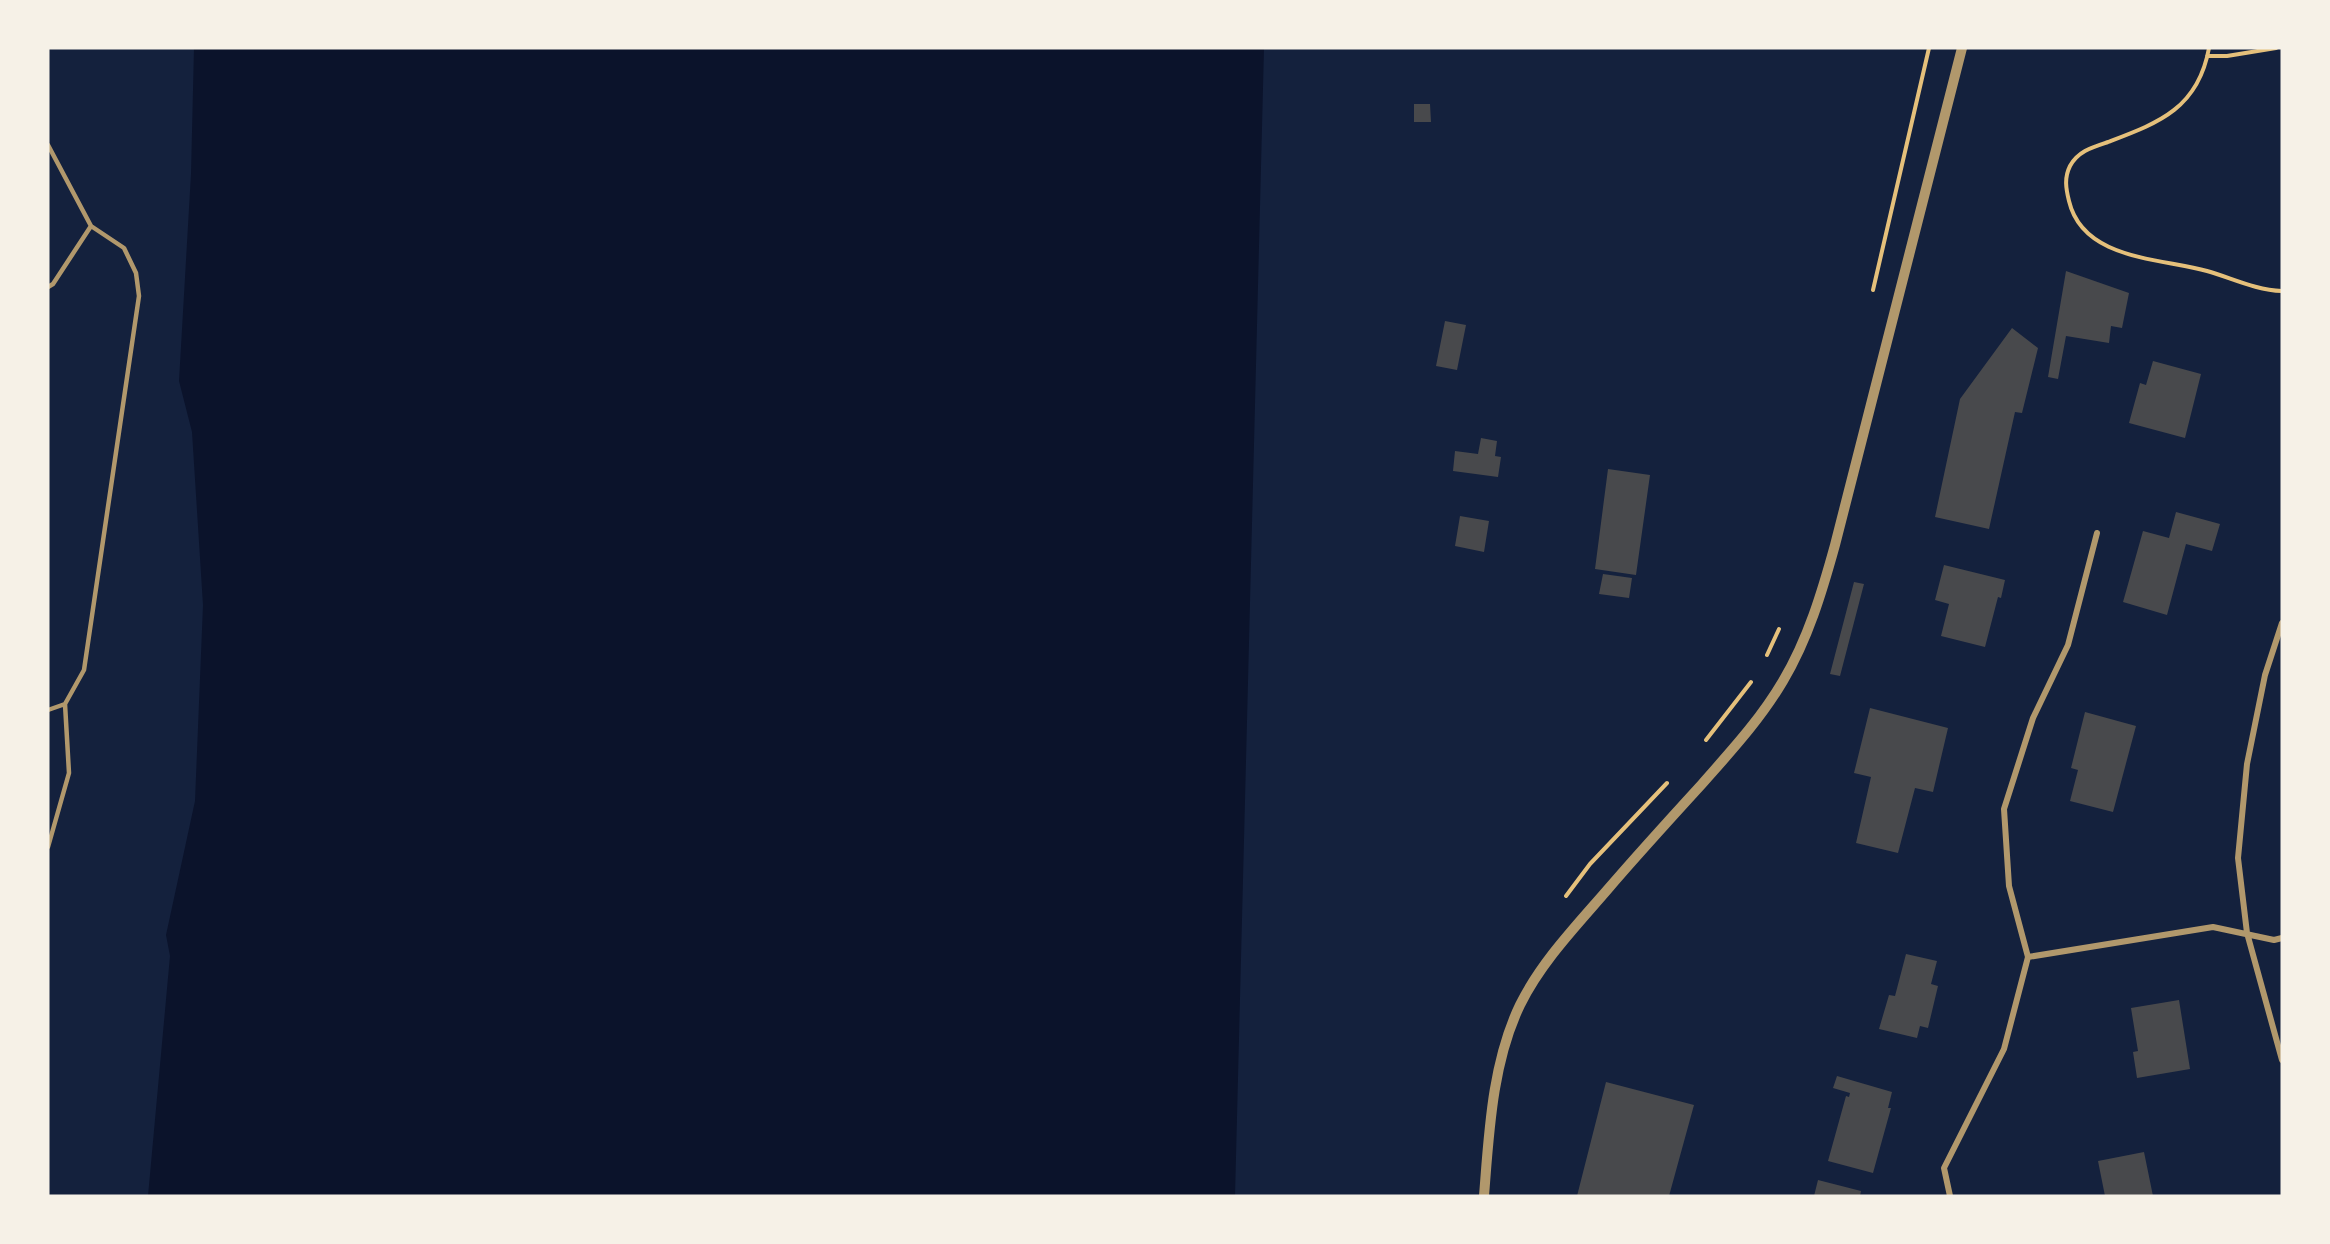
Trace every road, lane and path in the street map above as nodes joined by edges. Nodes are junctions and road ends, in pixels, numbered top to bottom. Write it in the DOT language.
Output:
graph roads {
  1 [pos="1929,48"];
  2 [pos="2209,48"];
  3 [pos="2276,48"];
  4 [pos="1962,50"];
  5 [pos="2207,56"];
  6 [pos="48,145"];
  7 [pos="91,226"];
  8 [pos="48,287"];
  9 [pos="2282,291"];
  10 [pos="1870,301"];
  11 [pos="2097,532"];
  12 [pos="2282,622"];
  13 [pos="1779,628"];
  14 [pos="1764,661"];
  15 [pos="1752,681"];
  16 [pos="65,704"];
  17 [pos="48,710"];
  18 [pos="1702,745"];
  19 [pos="1670,779"];
  20 [pos="48,847"];
  21 [pos="1563,900"];
  22 [pos="2247,933"];
  23 [pos="2282,938"];
  24 [pos="2028,957"];
  25 [pos="2282,1060"];
  26 [pos="1484,1196"];
  27 [pos="1950,1196"];
  1 -- 10 [label="path"];
  2 -- 5 [label="path"];
  3 -- 5 [label="path"];
  4 -- 26 [label="street"];
  5 -- 9 [label="path"];
  6 -- 7 [label="lane"];
  7 -- 8 [label="lane"];
  7 -- 16 [label="lane"];
  11 -- 24 [label="street"];
  12 -- 22 [label="street"];
  13 -- 14 [label="path"];
  15 -- 18 [label="path"];
  16 -- 17 [label="lane"];
  16 -- 20 [label="lane"];
  19 -- 21 [label="path"];
  22 -- 23 [label="street"];
  22 -- 24 [label="street"];
  22 -- 25 [label="street"];
  24 -- 27 [label="street"];
}
